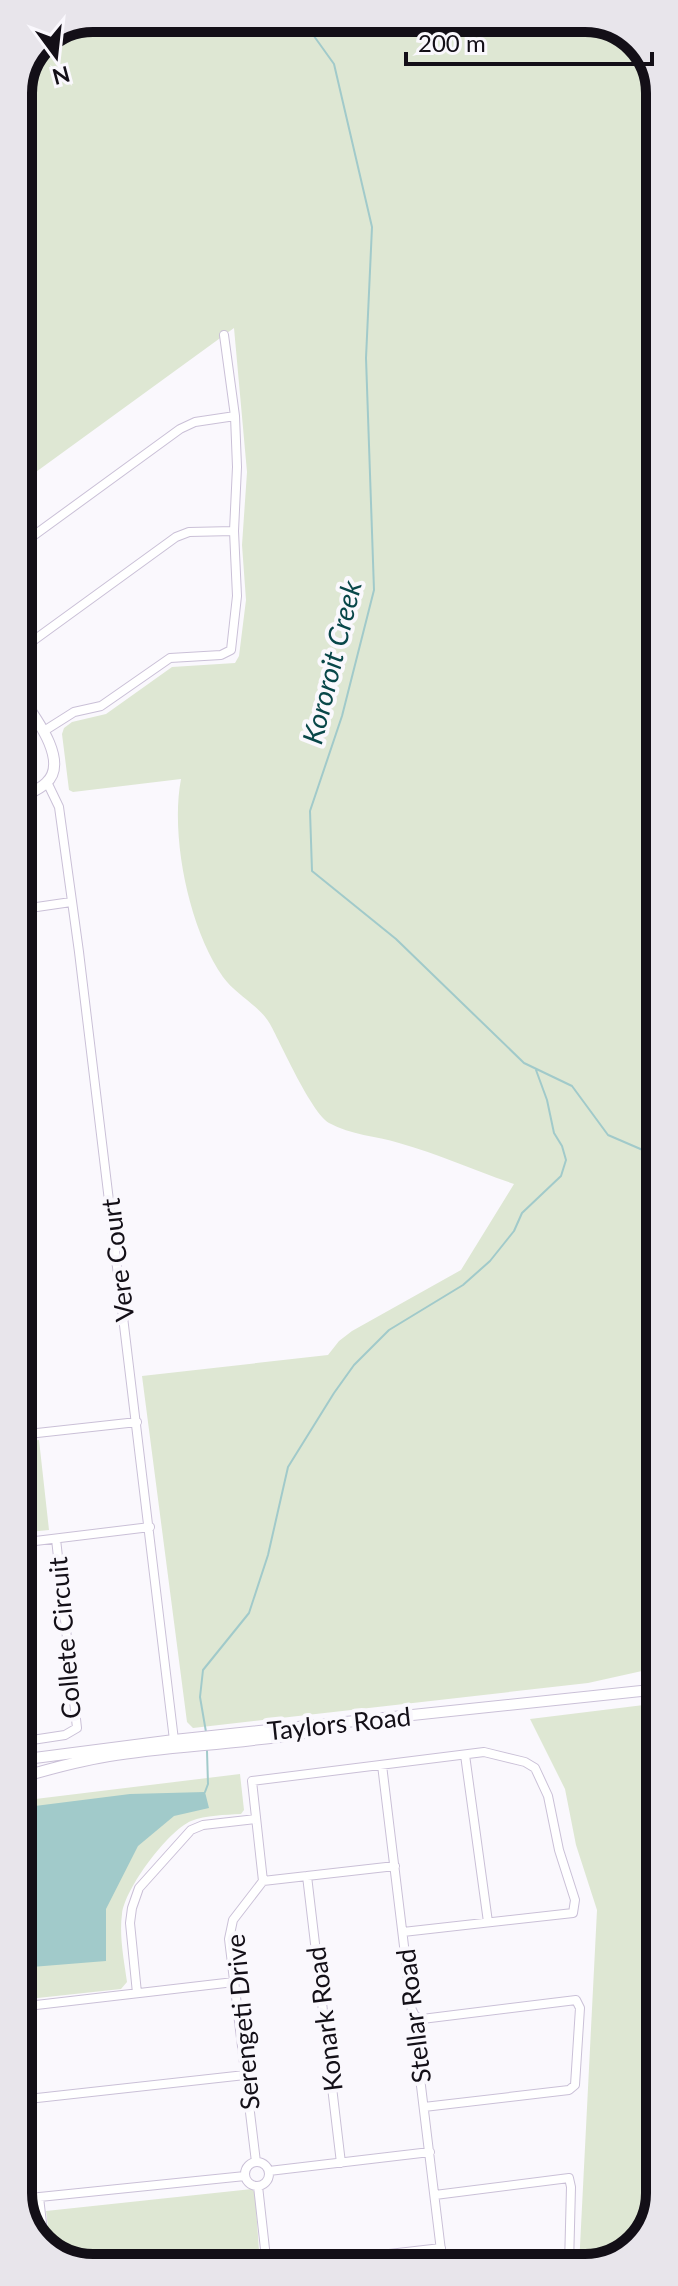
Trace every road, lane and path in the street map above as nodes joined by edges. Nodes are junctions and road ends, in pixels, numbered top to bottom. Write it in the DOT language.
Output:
graph roads {
  1 [pos="224,335"];
  2 [pos="235,416"];
  3 [pos="234,531"];
  4 [pos="32,537"];
  5 [pos="32,642"];
  6 [pos="32,713"];
  7 [pos="44,731"];
  8 [pos="47,782"];
  9 [pos="32,791"];
  10 [pos="71,902"];
  11 [pos="32,908"];
  12 [pos="137,1422"];
  13 [pos="32,1434"];
  14 [pos="150,1527"];
  15 [pos="56,1539"];
  16 [pos="32,1542"];
  17 [pos="646,1690"];
  18 [pos="315,1725"];
  19 [pos="32,1740"];
  20 [pos="174,1740"];
  21 [pos="465,1755"];
  22 [pos="32,1758"];
  23 [pos="382,1765"];
  24 [pos="32,1774"];
  25 [pos="256,1819"];
  26 [pos="395,1866"];
  27 [pos="307,1876"];
  28 [pos="263,1881"];
  29 [pos="488,1922"];
  30 [pos="403,1932"];
  31 [pos="234,1982"];
  32 [pos="137,1993"];
  33 [pos="32,2005"];
  34 [pos="412,2010"];
  35 [pos="245,2075"];
  36 [pos="32,2099"];
  37 [pos="424,2107"];
  38 [pos="430,2152"];
  39 [pos="256,2162"];
  40 [pos="341,2163"];
  41 [pos="269,2171"];
  42 [pos="245,2176"];
  43 [pos="258,2186"];
  44 [pos="435,2195"];
  45 [pos="39,2197"];
  46 [pos="32,2198"];
  47 [pos="42,2226"];
  48 [pos="441,2248"];
  49 [pos="266,2254"];
  50 [pos="389,2254"];
  51 [pos="442,2254"];
  52 [pos="569,2254"];
  1 -- 2 [label="street"];
  2 -- 3 [label="street"];
  2 -- 4 [label="street"];
  3 -- 5 [label="street"];
  3 -- 7 [label="street"];
  6 -- 7 [label="street"];
  7 -- 8 [label="street"];
  8 -- 9 [label="street"];
  8 -- 10 [label="street, Vere Court"];
  10 -- 11 [label="street"];
  10 -- 12 [label="street, Vere Court"];
  12 -- 13 [label="street"];
  12 -- 14 [label="street, Vere Court"];
  14 -- 15 [label="street"];
  14 -- 20 [label="street, Vere Court"];
  15 -- 16 [label="street"];
  15 -- 19 [label="street, Collete Circuit"];
  17 -- 18 [label="street, Taylors Road"];
  18 -- 20 [label="street, Taylors Road"];
  18 -- 24 [label="street"];
  20 -- 22 [label="street, Taylors Road"];
  21 -- 23 [label="street"];
  21 -- 29 [label="street"];
  21 -- 29 [label="street"];
  23 -- 25 [label="street"];
  23 -- 26 [label="street, Stellar Road"];
  25 -- 28 [label="street"];
  25 -- 32 [label="street"];
  26 -- 27 [label="street"];
  26 -- 30 [label="street, Stellar Road"];
  27 -- 28 [label="street"];
  27 -- 40 [label="street, Konark Road"];
  28 -- 31 [label="street, Serengeti Drive"];
  29 -- 30 [label="street"];
  30 -- 34 [label="street, Stellar Road"];
  31 -- 32 [label="street"];
  31 -- 35 [label="street, Serengeti Drive"];
  32 -- 33 [label="street"];
  34 -- 37 [label="street, Stellar Road"];
  34 -- 37 [label="street"];
  35 -- 36 [label="street"];
  35 -- 39 [label="street, Serengeti Drive"];
  37 -- 38 [label="street, Stellar Road"];
  38 -- 40 [label="street"];
  38 -- 44 [label="street, Stellar Road"];
  39 -- 41 [label="street"];
  39 -- 42 [label="street"];
  40 -- 41 [label="street"];
  41 -- 43 [label="street"];
  42 -- 43 [label="street"];
  42 -- 45 [label="street"];
  43 -- 49 [label="street"];
  44 -- 48 [label="street, Stellar Road"];
  44 -- 52 [label="street"];
  45 -- 46 [label="street"];
  45 -- 47 [label="street"];
  48 -- 50 [label="street"];
  48 -- 51 [label="street, Stellar Road"];
}
